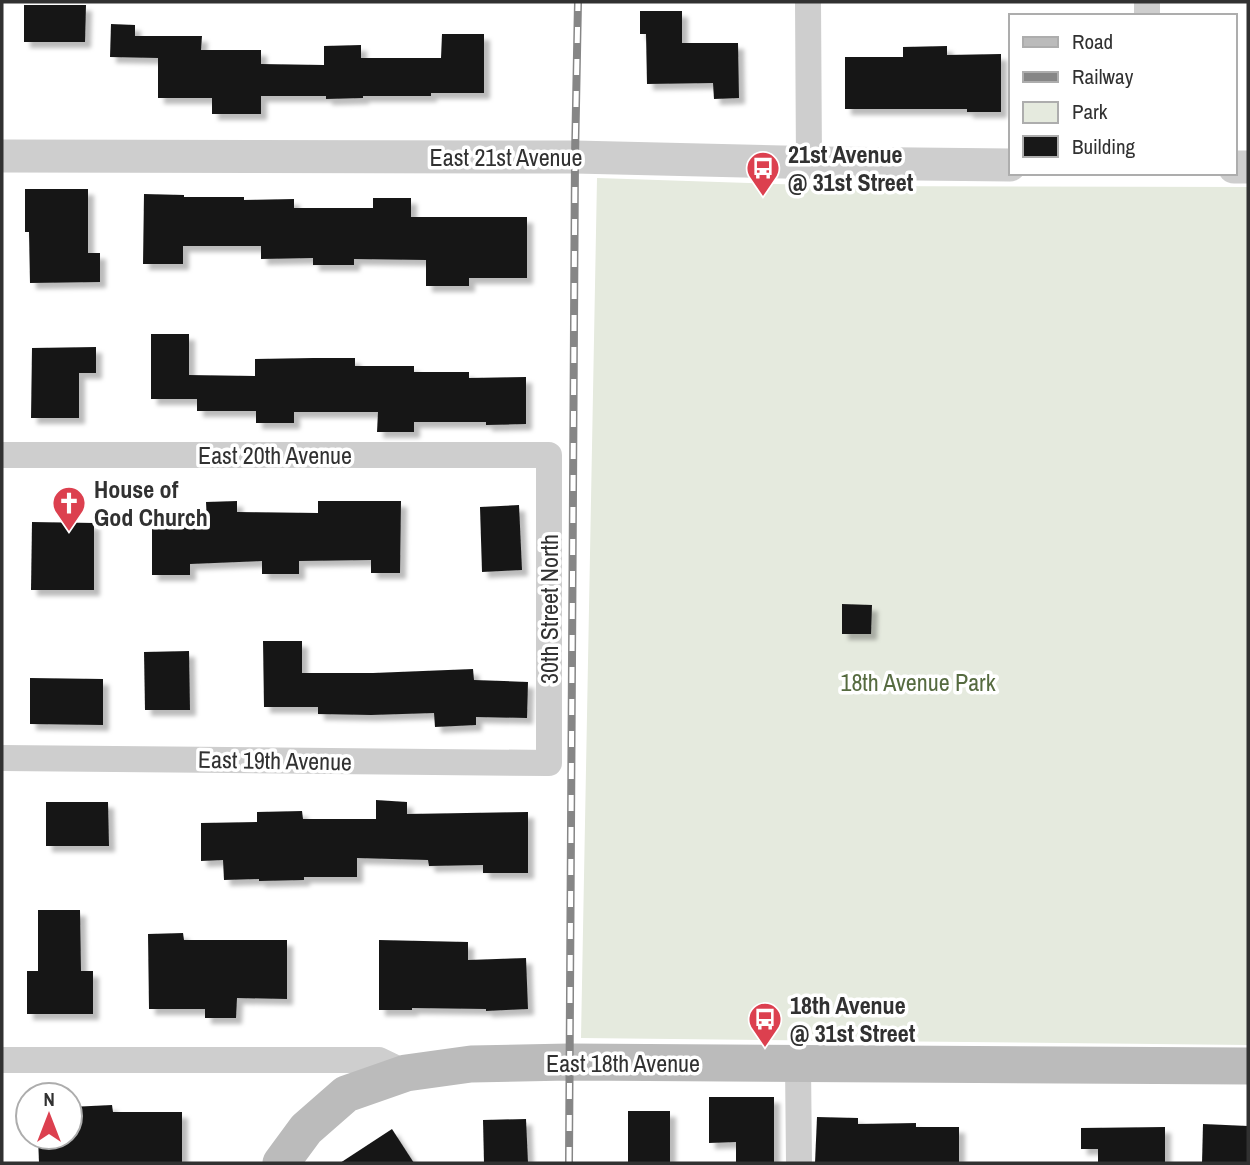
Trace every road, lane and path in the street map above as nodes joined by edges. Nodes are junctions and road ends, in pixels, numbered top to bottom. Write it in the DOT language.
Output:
graph roads {
  1 [pos="808,2"];
  2 [pos="2,156"];
  3 [pos="809,163"];
  4 [pos="1009,165"];
  5 [pos="2,455"];
  6 [pos="549,455"];
  7 [pos="2,758"];
  8 [pos="549,763"];
  9 [pos="2,1060"];
  10 [pos="798,1064"];
  11 [pos="1248,1066"];
  12 [pos="406,1073"];
  13 [pos="281,1163"];
  14 [pos="799,1163"];
  1 -- 3 [label="street"];
  2 -- 3 [label="street, East 21st Avenue"];
  3 -- 4 [label="street, East 21st Avenue"];
  5 -- 6 [label="street, East 20th Avenue"];
  6 -- 8 [label="street, 30th Street North"];
  7 -- 8 [label="street, East 19th Avenue"];
  9 -- 12 [label="street, East 18th Avenue"];
  10 -- 11 [label="main road, East 18th Avenue"];
  10 -- 12 [label="main road, East 18th Avenue"];
  10 -- 14 [label="street"];
  12 -- 13 [label="main road"];
}
